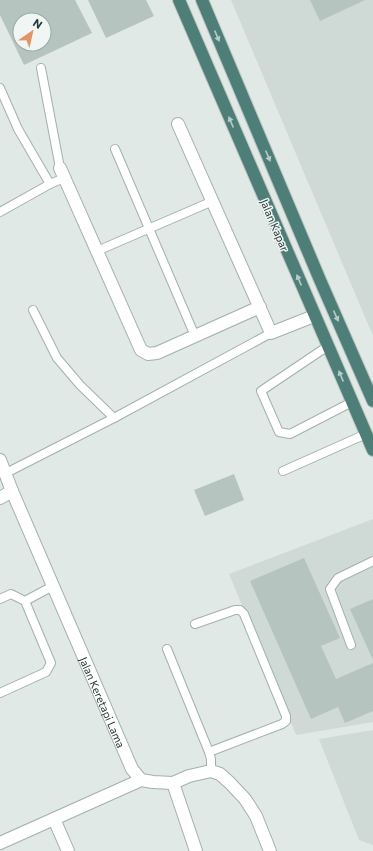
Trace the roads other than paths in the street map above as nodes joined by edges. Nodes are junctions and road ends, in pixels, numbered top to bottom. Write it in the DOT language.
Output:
graph roads {
  1 [pos="179,0"];
  2 [pos="202,0"];
  3 [pos="41,68"];
  4 [pos="0,88"];
  5 [pos="178,124"];
  6 [pos="115,149"];
  7 [pos="62,173"];
  8 [pos="50,184"];
  9 [pos="213,202"];
  10 [pos="0,212"];
  11 [pos="149,229"];
  12 [pos="97,251"];
  13 [pos="260,307"];
  14 [pos="33,310"];
  15 [pos="314,316"];
  16 [pos="271,333"];
  17 [pos="195,336"];
  18 [pos="328,346"];
  19 [pos="373,401"];
  20 [pos="352,402"];
  21 [pos="114,418"];
  22 [pos="366,434"];
  23 [pos="373,450"];
  24 [pos="0,460"];
  25 [pos="283,471"];
  26 [pos="6,473"];
  27 [pos="12,491"];
  28 [pos="0,498"];
  29 [pos="373,561"];
  30 [pos="53,586"];
  31 [pos="0,599"];
  32 [pos="25,601"];
  33 [pos="195,624"];
  34 [pos="351,645"];
  35 [pos="167,649"];
  36 [pos="0,693"];
  37 [pos="209,752"];
  38 [pos="211,771"];
  39 [pos="141,780"];
  40 [pos="173,783"];
  41 [pos="54,818"];
  42 [pos="0,843"];
  43 [pos="68,851"];
  44 [pos="196,851"];
  45 [pos="270,851"];
  15 -- 1 [label="highway, Jalan Kapar, one-way"];
  2 -- 19 [label="highway, Jalan Kapar, one-way"];
  3 -- 7 [label="lane"];
  4 -- 8 [label="lane"];
  5 -- 9 [label="street"];
  6 -- 11 [label="lane"];
  7 -- 8 [label="lane"];
  7 -- 12 [label="street"];
  8 -- 10 [label="lane"];
  9 -- 11 [label="lane"];
  9 -- 13 [label="street"];
  11 -- 12 [label="lane"];
  11 -- 17 [label="lane"];
  12 -- 17 [label="street"];
  13 -- 16 [label="street"];
  13 -- 17 [label="street"];
  14 -- 21 [label="lane"];
  15 -- 16 [label="street"];
  15 -- 18 [label="highway, Jalan Kapar"];
  16 -- 21 [label="lane"];
  20 -- 18 [label="highway, Jalan Kapar, one-way"];
  18 -- 20 [label="lane"];
  20 -- 22 [label="highway, Jalan Kapar"];
  21 -- 26 [label="lane"];
  22 -- 23 [label="highway, Jalan Kapar"];
  22 -- 25 [label="lane"];
  24 -- 26 [label="street, Jalan Keretapi Lama"];
  26 -- 27 [label="street, Jalan Keretapi Lama"];
  27 -- 28 [label="street"];
  27 -- 30 [label="street, Jalan Keretapi Lama"];
  29 -- 34 [label="lane"];
  30 -- 32 [label="lane"];
  30 -- 39 [label="street, Jalan Keretapi Lama"];
  31 -- 32 [label="lane"];
  32 -- 36 [label="lane"];
  33 -- 37 [label="lane"];
  35 -- 37 [label="lane"];
  37 -- 38 [label="lane"];
  38 -- 40 [label="street"];
  38 -- 45 [label="street"];
  39 -- 40 [label="street"];
  39 -- 41 [label="street"];
  40 -- 44 [label="street"];
  41 -- 42 [label="street"];
  41 -- 43 [label="street"];
}
